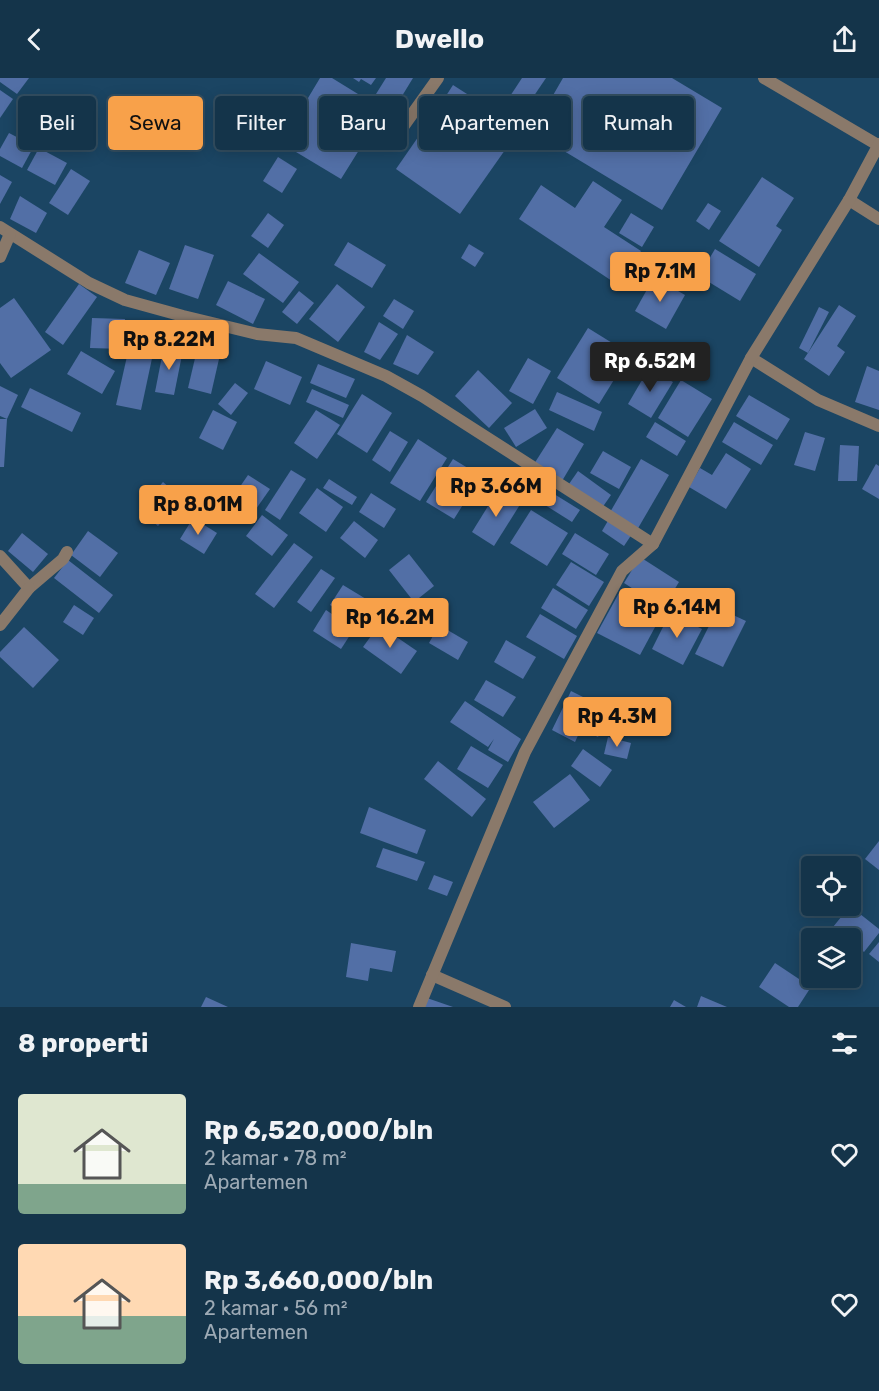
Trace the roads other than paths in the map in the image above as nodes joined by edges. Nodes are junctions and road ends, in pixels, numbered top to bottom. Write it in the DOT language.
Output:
graph roads {
  1 [pos="438,78"];
  2 [pos="764,78"];
  3 [pos="407,121"];
  4 [pos="879,144"];
  5 [pos="849,200"];
  6 [pos="879,219"];
  7 [pos="5,231"];
  8 [pos="0,257"];
  9 [pos="751,358"];
  10 [pos="879,426"];
  11 [pos="653,544"];
  12 [pos="68,552"];
  13 [pos="0,556"];
  14 [pos="29,588"];
  15 [pos="0,625"];
  16 [pos="432,975"];
  17 [pos="419,1007"];
  18 [pos="505,1007"];
  1 -- 3 [label="street"];
  2 -- 4 [label="street"];
  4 -- 5 [label="street"];
  5 -- 6 [label="street"];
  5 -- 9 [label="street"];
  7 -- 8 [label="street"];
  7 -- 11 [label="street"];
  9 -- 10 [label="street"];
  9 -- 11 [label="street"];
  11 -- 16 [label="street"];
  12 -- 14 [label="street"];
  13 -- 14 [label="street"];
  14 -- 15 [label="street"];
  16 -- 17 [label="street"];
  16 -- 18 [label="street"];
}
